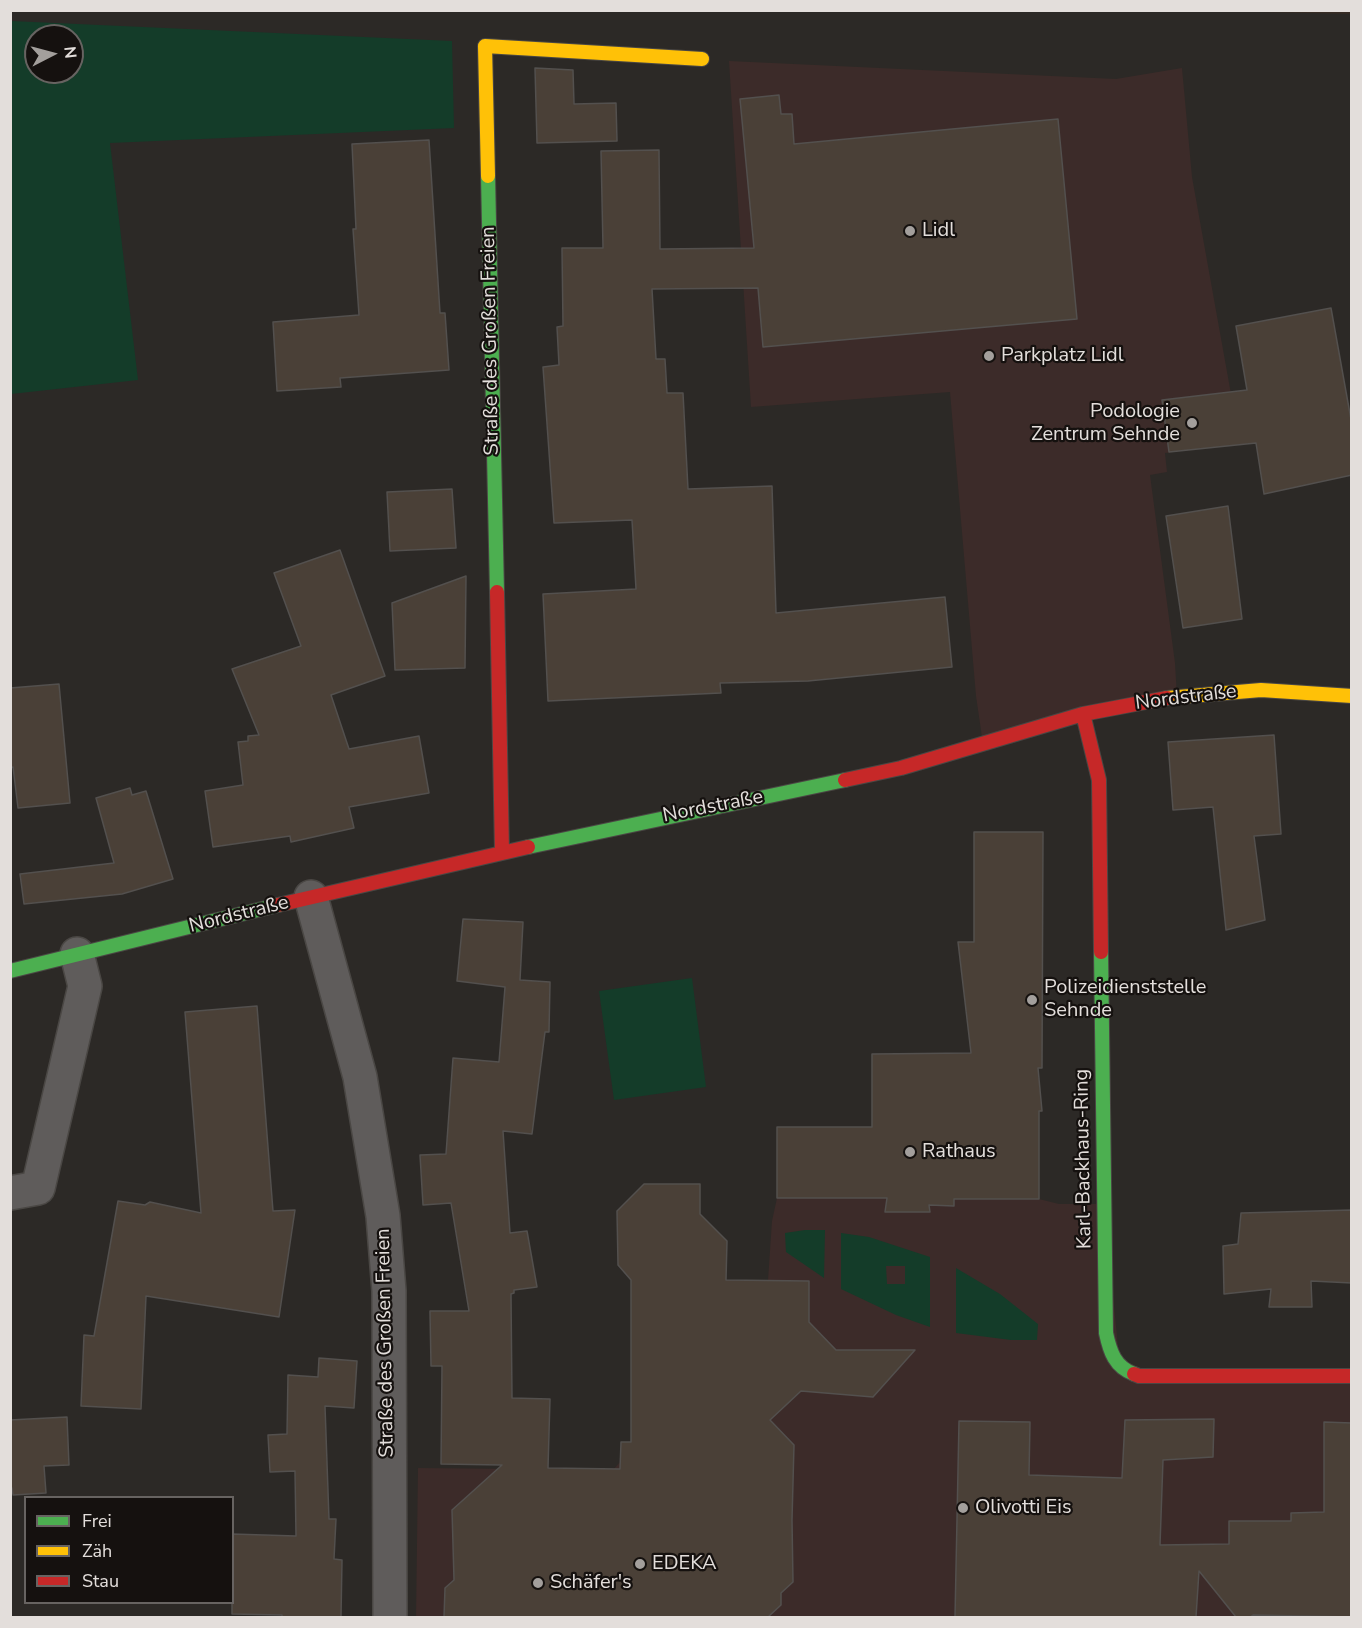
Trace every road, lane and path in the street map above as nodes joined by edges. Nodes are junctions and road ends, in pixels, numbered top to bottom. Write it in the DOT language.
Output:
graph roads {
  1 [pos="702,59"];
  2 [pos="1352,696"];
  3 [pos="1083,714"];
  4 [pos="502,852"];
  5 [pos="310,897"];
  6 [pos="77,954"];
  7 [pos="10,971"];
  8 [pos="10,1193"];
  9 [pos="1352,1376"];
  10 [pos="390,1617"];
  1 -- 4 [label="street, Straße des Großen Freien"];
  2 -- 3 [label="street, Nordstraße"];
  3 -- 4 [label="street, Nordstraße"];
  3 -- 9 [label="street, Karl-Backhaus-Ring"];
  4 -- 5 [label="street, Nordstraße"];
  5 -- 6 [label="street, Nordstraße"];
  5 -- 10 [label="street, Straße des Großen Freien"];
  6 -- 7 [label="street, Nordstraße"];
  6 -- 8 [label="street"];
}
